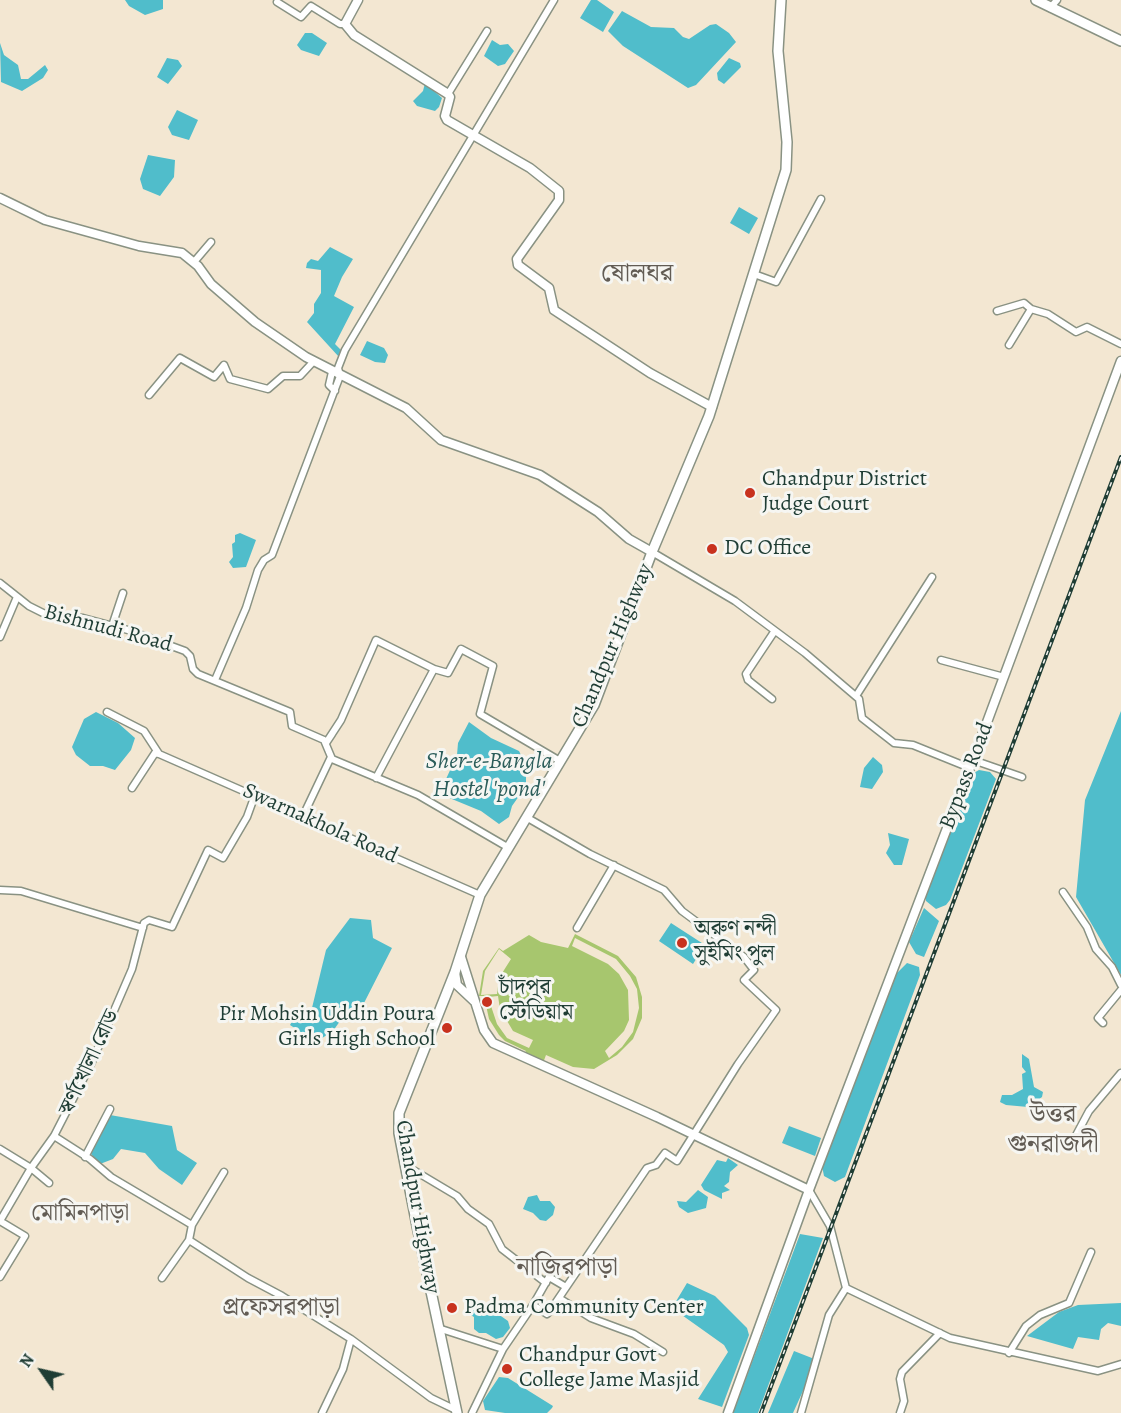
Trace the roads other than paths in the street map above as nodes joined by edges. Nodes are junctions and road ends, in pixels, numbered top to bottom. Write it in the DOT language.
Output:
graph roads {
  1 [pos="358,0"];
  2 [pos="554,0"];
  3 [pos="781,0"];
  4 [pos="1036,0"];
  5 [pos="1057,0"];
  6 [pos="277,2"];
  7 [pos="1050,8"];
  8 [pos="345,24"];
  9 [pos="487,31"];
  10 [pos="1121,41"];
  11 [pos="448,94"];
  12 [pos="0,198"];
  13 [pos="821,199"];
  14 [pos="211,242"];
  15 [pos="194,262"];
  16 [pos="754,274"];
  17 [pos="1031,309"];
  18 [pos="997,311"];
  19 [pos="1121,344"];
  20 [pos="1009,345"];
  21 [pos="1121,361"];
  22 [pos="314,362"];
  23 [pos="336,374"];
  24 [pos="148,395"];
  25 [pos="712,407"];
  26 [pos="652,552"];
  27 [pos="932,578"];
  28 [pos="0,584"];
  29 [pos="123,593"];
  30 [pos="17,597"];
  31 [pos="112,626"];
  32 [pos="774,632"];
  33 [pos="0,637"];
  34 [pos="941,660"];
  35 [pos="434,669"];
  36 [pos="1004,677"];
  37 [pos="215,680"];
  38 [pos="856,696"];
  39 [pos="772,699"];
  40 [pos="107,712"];
  41 [pos="332,734"];
  42 [pos="326,743"];
  43 [pos="159,754"];
  44 [pos="331,757"];
  45 [pos="561,761"];
  46 [pos="972,764"];
  47 [pos="1022,777"];
  48 [pos="376,778"];
  49 [pos="132,788"];
  50 [pos="255,795"];
  51 [pos="303,816"];
  52 [pos="526,817"];
  53 [pos="509,848"];
  54 [pos="614,865"];
  55 [pos="0,890"];
  56 [pos="1063,892"];
  57 [pos="480,895"];
  58 [pos="143,928"];
  59 [pos="577,928"];
  60 [pos="461,957"];
  61 [pos="455,972"];
  62 [pos="1121,985"];
  63 [pos="1121,990"];
  64 [pos="475,1001"];
  65 [pos="1103,1023"];
  66 [pos="1121,1073"];
  67 [pos="110,1109"];
  68 [pos="695,1135"];
  69 [pos="54,1137"];
  70 [pos="1073,1141"];
  71 [pos="0,1149"];
  72 [pos="85,1157"];
  73 [pos="405,1165"];
  74 [pos="31,1168"];
  75 [pos="224,1172"];
  76 [pos="49,1183"];
  77 [pos="809,1190"];
  78 [pos="192,1225"];
  79 [pos="189,1240"];
  80 [pos="1091,1252"];
  81 [pos="0,1277"];
  82 [pos="162,1278"];
  83 [pos="546,1283"];
  84 [pos="566,1287"];
  85 [pos="846,1288"];
  86 [pos="559,1298"];
  87 [pos="533,1305"];
  88 [pos="441,1329"];
  89 [pos="940,1333"];
  90 [pos="351,1339"];
  91 [pos="503,1350"];
  92 [pos="663,1352"];
  93 [pos="1009,1353"];
  94 [pos="1121,1364"];
  95 [pos="457,1412"];
  96 [pos="322,1413"];
  97 [pos="472,1413"];
  98 [pos="728,1413"];
  99 [pos="801,1413"];
  100 [pos="900,1413"];
  1 -- 8 [label="street"];
  2 -- 23 [label="street"];
  3 -- 16 [label="main road, Chandpur Highway"];
  4 -- 7 [label="main road"];
  5 -- 7 [label="street"];
  6 -- 8 [label="street"];
  7 -- 10 [label="main road"];
  8 -- 11 [label="street"];
  9 -- 11 [label="street"];
  11 -- 25 [label="street"];
  12 -- 15 [label="street"];
  13 -- 16 [label="street"];
  14 -- 15 [label="street"];
  15 -- 22 [label="street"];
  16 -- 25 [label="main road, Chandpur Highway"];
  17 -- 18 [label="street"];
  17 -- 19 [label="street"];
  17 -- 20 [label="street"];
  21 -- 36 [label="street, Bypass Road"];
  22 -- 23 [label="street"];
  22 -- 24 [label="street"];
  23 -- 26 [label="street"];
  23 -- 37 [label="street"];
  25 -- 26 [label="main road, Chandpur Highway"];
  26 -- 32 [label="street"];
  26 -- 45 [label="main road, Chandpur Highway"];
  27 -- 38 [label="street"];
  28 -- 30 [label="street, Bishnudi Road"];
  29 -- 31 [label="street"];
  30 -- 31 [label="street, Bishnudi Road"];
  30 -- 33 [label="street"];
  31 -- 37 [label="street, Bishnudi Road"];
  32 -- 38 [label="street"];
  32 -- 39 [label="street"];
  34 -- 36 [label="street"];
  35 -- 42 [label="street"];
  35 -- 45 [label="street"];
  35 -- 48 [label="street"];
  36 -- 46 [label="street, Bypass Road"];
  37 -- 42 [label="street, Bishnudi Road"];
  38 -- 46 [label="street"];
  40 -- 43 [label="street"];
  41 -- 42 [label="street"];
  42 -- 44 [label="street"];
  43 -- 49 [label="street"];
  43 -- 50 [label="street, Swarnakhola Road"];
  44 -- 48 [label="street"];
  44 -- 51 [label="street"];
  45 -- 52 [label="main road, Chandpur Highway"];
  46 -- 47 [label="street"];
  46 -- 77 [label="street, Bypass Road"];
  48 -- 53 [label="street"];
  50 -- 51 [label="street, Swarnakhola Road"];
  50 -- 58 [label="street"];
  51 -- 57 [label="street, Swarnakhola Road"];
  52 -- 53 [label="main road, Chandpur Highway"];
  52 -- 54 [label="street"];
  53 -- 57 [label="main road, Chandpur Highway"];
  54 -- 59 [label="street"];
  54 -- 68 [label="street"];
  55 -- 58 [label="street"];
  56 -- 62 [label="street"];
  57 -- 60 [label="main road, Chandpur Highway"];
  58 -- 69 [label="street, স্বর্ণখোলা রোড"];
  60 -- 61 [label="main road, Chandpur Highway"];
  60 -- 64 [label="street"];
  61 -- 64 [label="street"];
  61 -- 73 [label="main road, Chandpur Highway"];
  63 -- 65 [label="street"];
  64 -- 68 [label="street"];
  66 -- 70 [label="street"];
  67 -- 72 [label="street"];
  68 -- 77 [label="street"];
  68 -- 84 [label="street"];
  69 -- 72 [label="street"];
  69 -- 74 [label="street, স্বর্ণখোলা রোড"];
  71 -- 74 [label="street"];
  72 -- 78 [label="street"];
  73 -- 83 [label="street"];
  73 -- 88 [label="main road, Chandpur Highway"];
  74 -- 76 [label="street"];
  74 -- 81 [label="street, স্বর্ণখোলা রোড"];
  75 -- 78 [label="street"];
  77 -- 85 [label="street"];
  77 -- 98 [label="street, Bypass Road"];
  78 -- 79 [label="street"];
  79 -- 82 [label="street"];
  79 -- 90 [label="street"];
  80 -- 93 [label="street"];
  83 -- 84 [label="street"];
  83 -- 87 [label="street"];
  84 -- 86 [label="street"];
  85 -- 89 [label="street"];
  85 -- 99 [label="street"];
  86 -- 87 [label="street"];
  86 -- 92 [label="street"];
  87 -- 91 [label="street"];
  88 -- 91 [label="street"];
  88 -- 95 [label="main road, Chandpur Highway"];
  89 -- 93 [label="street"];
  89 -- 100 [label="street"];
  90 -- 95 [label="street"];
  90 -- 96 [label="street"];
  91 -- 97 [label="street"];
  93 -- 94 [label="street"];
}
